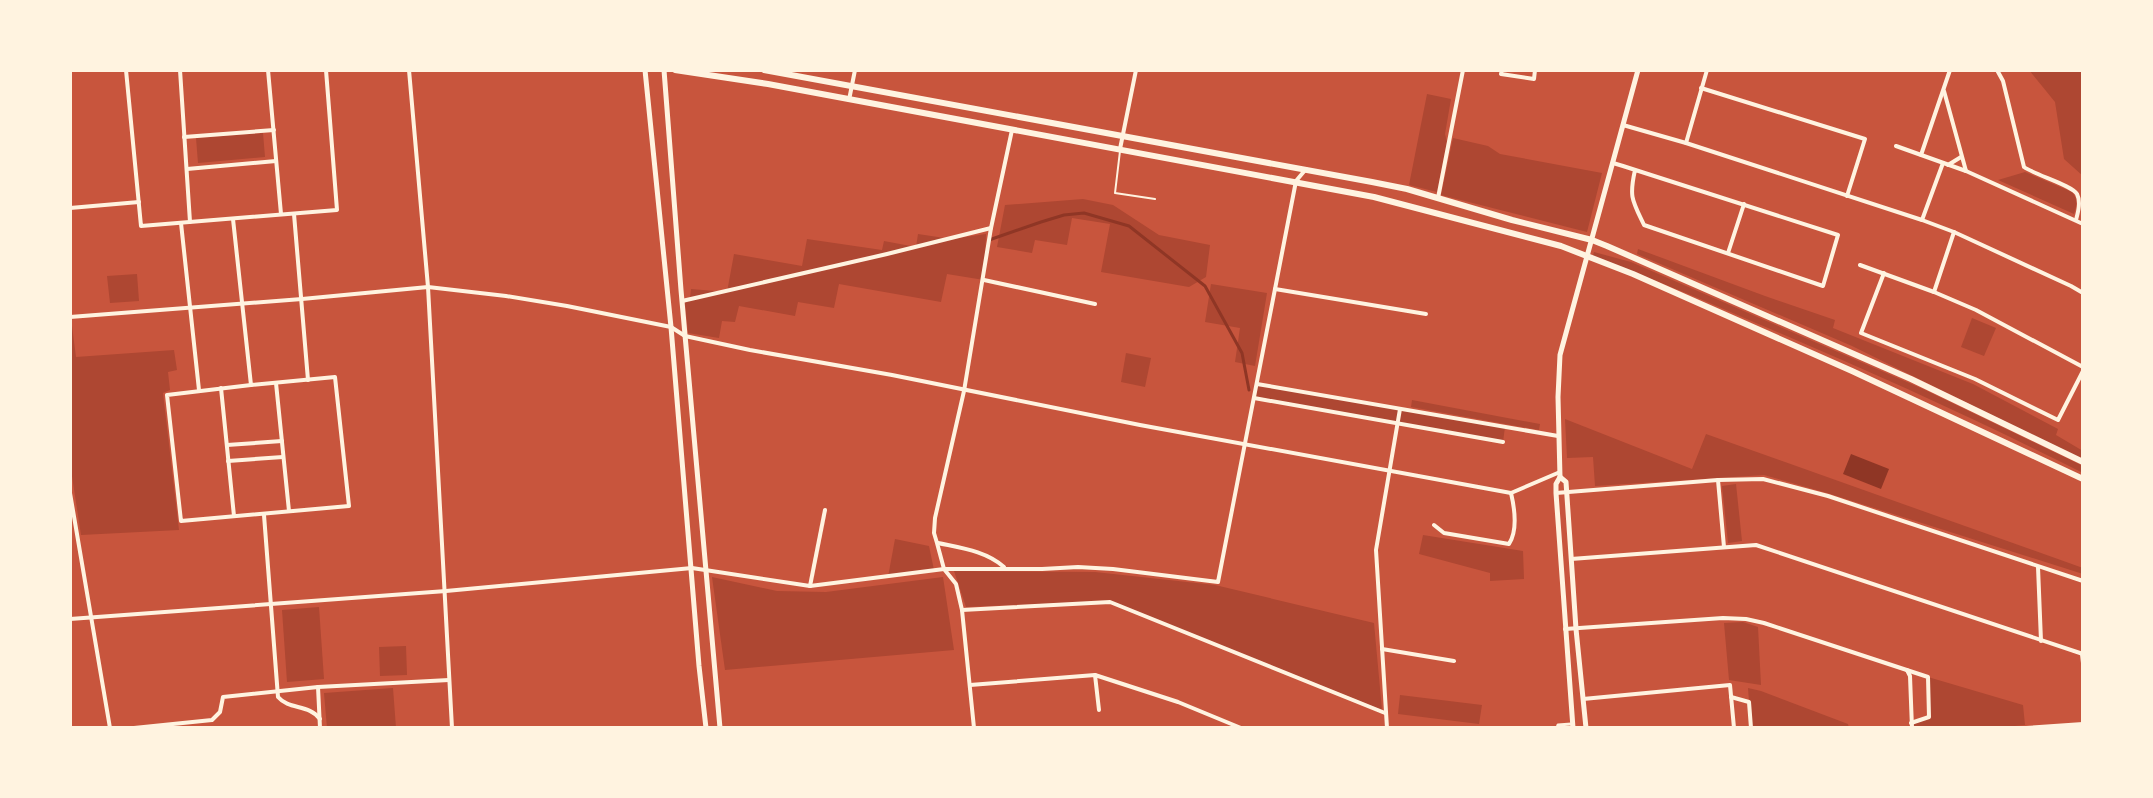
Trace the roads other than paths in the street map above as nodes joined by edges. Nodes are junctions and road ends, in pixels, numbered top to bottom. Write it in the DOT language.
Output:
graph roads {
  1 [pos="126,70"];
  2 [pos="180,70"];
  3 [pos="268,70"];
  4 [pos="326,70"];
  5 [pos="409,70"];
  6 [pos="645,70"];
  7 [pos="664,70"];
  8 [pos="675,70"];
  9 [pos="764,70"];
  10 [pos="855,70"];
  11 [pos="1136,70"];
  12 [pos="1463,70"];
  13 [pos="1535,70"];
  14 [pos="1638,70"];
  15 [pos="1707,70"];
  16 [pos="1950,70"];
  17 [pos="1997,70"];
  18 [pos="1502,72"];
  19 [pos="852,86"];
  20 [pos="1701,88"];
  21 [pos="1943,89"];
  22 [pos="849,100"];
  23 [pos="1623,125"];
  24 [pos="274,130"];
  25 [pos="1012,130"];
  26 [pos="1123,135"];
  27 [pos="184,137"];
  28 [pos="1686,143"];
  29 [pos="1896,146"];
  30 [pos="1120,149"];
  31 [pos="1921,155"];
  32 [pos="1961,157"];
  33 [pos="276,161"];
  34 [pos="1613,163"];
  35 [pos="1946,164"];
  36 [pos="187,169"];
  37 [pos="1306,169"];
  38 [pos="1635,170"];
  39 [pos="1966,171"];
  40 [pos="1296,181"];
  41 [pos="1847,196"];
  42 [pos="1438,198"];
  43 [pos="1155,199"];
  44 [pos="139,202"];
  45 [pos="1744,204"];
  46 [pos="70,208"];
  47 [pos="281,214"];
  48 [pos="294,214"];
  49 [pos="233,219"];
  50 [pos="1922,220"];
  51 [pos="2076,220"];
  52 [pos="190,222"];
  53 [pos="181,223"];
  54 [pos="2083,224"];
  55 [pos="991,228"];
  56 [pos="1954,232"];
  57 [pos="1592,240"];
  58 [pos="1728,253"];
  59 [pos="1587,256"];
  60 [pos="1860,265"];
  61 [pos="1884,273"];
  62 [pos="984,280"];
  63 [pos="428,287"];
  64 [pos="1275,289"];
  65 [pos="1934,292"];
  66 [pos="2083,293"];
  67 [pos="302,299"];
  68 [pos="682,301"];
  69 [pos="243,304"];
  70 [pos="1095,304"];
  71 [pos="189,308"];
  72 [pos="1426,314"];
  73 [pos="70,317"];
  74 [pos="671,327"];
  75 [pos="685,336"];
  76 [pos="2083,369"];
  77 [pos="308,380"];
  78 [pos="276,383"];
  79 [pos="1256,384"];
  80 [pos="251,385"];
  81 [pos="221,388"];
  82 [pos="199,390"];
  83 [pos="964,391"];
  84 [pos="1254,398"];
  85 [pos="1400,409"];
  86 [pos="1398,423"];
  87 [pos="1558,436"];
  88 [pos="282,441"];
  89 [pos="1503,442"];
  90 [pos="227,445"];
  91 [pos="1245,445"];
  92 [pos="283,457"];
  93 [pos="228,461"];
  94 [pos="2083,462"];
  95 [pos="1389,472"];
  96 [pos="1560,474"];
  97 [pos="2083,479"];
  98 [pos="1718,480"];
  99 [pos="70,493"];
  100 [pos="1511,493"];
  101 [pos="1556,493"];
  102 [pos="1566,493"];
  103 [pos="825,510"];
  104 [pos="289,511"];
  105 [pos="264,515"];
  106 [pos="234,516"];
  107 [pos="1434,525"];
  108 [pos="937,543"];
  109 [pos="1724,547"];
  110 [pos="1571,559"];
  111 [pos="2038,566"];
  112 [pos="692,568"];
  113 [pos="705,569"];
  114 [pos="944,569"];
  115 [pos="1005,569"];
  116 [pos="2083,581"];
  117 [pos="810,586"];
  118 [pos="446,591"];
  119 [pos="272,605"];
  120 [pos="962,610"];
  121 [pos="90,617"];
  122 [pos="70,619"];
  123 [pos="1565,629"];
  124 [pos="1576,629"];
  125 [pos="2041,641"];
  126 [pos="1382,649"];
  127 [pos="2082,654"];
  128 [pos="1454,661"];
  129 [pos="2083,663"];
  130 [pos="1907,670"];
  131 [pos="1095,675"];
  132 [pos="449,680"];
  133 [pos="969,685"];
  134 [pos="318,687"];
  135 [pos="278,691"];
  136 [pos="1731,697"];
  137 [pos="1583,699"];
  138 [pos="1099,710"];
  139 [pos="1385,713"];
  140 [pos="320,719"];
  141 [pos="2083,724"];
  142 [pos="1912,725"];
  143 [pos="1573,726"];
  144 [pos="110,728"];
  145 [pos="134,728"];
  146 [pos="320,728"];
  147 [pos="452,728"];
  148 [pos="706,728"];
  149 [pos="720,728"];
  150 [pos="974,728"];
  151 [pos="1241,728"];
  152 [pos="1387,728"];
  153 [pos="1557,728"];
  154 [pos="1586,728"];
  155 [pos="1734,728"];
  156 [pos="1751,728"];
  157 [pos="2026,728"];
  1 -- 44 [label="street"];
  2 -- 27 [label="street"];
  3 -- 24 [label="street"];
  4 -- 48 [label="street"];
  5 -- 63 [label="street"];
  6 -- 74 [label="street"];
  7 -- 68 [label="street"];
  8 -- 22 [label="main road"];
  9 -- 19 [label="main road"];
  10 -- 19 [label="street"];
  11 -- 26 [label="street"];
  12 -- 42 [label="street"];
  13 -- 18 [label="street"];
  14 -- 23 [label="street"];
  15 -- 20 [label="street"];
  16 -- 21 [label="street"];
  17 -- 51 [label="street"];
  19 -- 22 [label="street"];
  19 -- 26 [label="main road"];
  20 -- 28 [label="street"];
  20 -- 41 [label="street"];
  21 -- 31 [label="street"];
  21 -- 32 [label="street"];
  22 -- 25 [label="main road"];
  23 -- 28 [label="street"];
  23 -- 34 [label="street"];
  24 -- 27 [label="street"];
  24 -- 33 [label="street"];
  25 -- 30 [label="main road"];
  25 -- 55 [label="street"];
  26 -- 30 [label="street"];
  26 -- 37 [label="main road"];
  27 -- 36 [label="street"];
  28 -- 41 [label="street"];
  29 -- 31 [label="street"];
  30 -- 40 [label="main road"];
  30 -- 43 [label="lane"];
  31 -- 35 [label="street"];
  32 -- 35 [label="street"];
  32 -- 39 [label="street"];
  33 -- 36 [label="street"];
  33 -- 47 [label="street"];
  34 -- 38 [label="street"];
  34 -- 57 [label="street"];
  35 -- 39 [label="street"];
  35 -- 50 [label="street"];
  36 -- 52 [label="street"];
  37 -- 40 [label="street"];
  37 -- 42 [label="main road"];
  38 -- 45 [label="street"];
  38 -- 58 [label="street"];
  39 -- 51 [label="street"];
  40 -- 59 [label="main road"];
  40 -- 64 [label="street"];
  41 -- 50 [label="street"];
  42 -- 57 [label="main road"];
  44 -- 46 [label="street"];
  44 -- 53 [label="street"];
  45 -- 58 [label="street"];
  45 -- 58 [label="street"];
  47 -- 48 [label="street"];
  47 -- 49 [label="street"];
  48 -- 67 [label="street"];
  49 -- 52 [label="street"];
  49 -- 69 [label="street"];
  50 -- 56 [label="street"];
  51 -- 54 [label="street"];
  52 -- 53 [label="street"];
  53 -- 71 [label="street"];
  55 -- 62 [label="street"];
  55 -- 68 [label="street"];
  56 -- 65 [label="street"];
  56 -- 66 [label="street"];
  57 -- 59 [label="street"];
  57 -- 94 [label="main road"];
  59 -- 87 [label="street"];
  59 -- 97 [label="main road"];
  60 -- 61 [label="street"];
  61 -- 65 [label="street"];
  61 -- 76 [label="street"];
  62 -- 70 [label="street"];
  62 -- 83 [label="street"];
  63 -- 67 [label="street"];
  63 -- 74 [label="street"];
  63 -- 118 [label="street"];
  64 -- 72 [label="street"];
  64 -- 79 [label="street"];
  65 -- 76 [label="street"];
  67 -- 69 [label="street"];
  67 -- 77 [label="street"];
  68 -- 75 [label="street"];
  69 -- 71 [label="street"];
  69 -- 80 [label="street"];
  71 -- 73 [label="street"];
  71 -- 82 [label="street"];
  74 -- 75 [label="street"];
  74 -- 112 [label="street"];
  75 -- 83 [label="street"];
  75 -- 113 [label="street"];
  77 -- 78 [label="street"];
  77 -- 104 [label="street"];
  78 -- 80 [label="street"];
  78 -- 88 [label="street"];
  79 -- 84 [label="street"];
  79 -- 85 [label="street"];
  80 -- 81 [label="street"];
  81 -- 82 [label="street"];
  81 -- 90 [label="street"];
  82 -- 106 [label="street"];
  83 -- 91 [label="street"];
  83 -- 108 [label="street"];
  84 -- 86 [label="street"];
  84 -- 91 [label="street"];
  85 -- 86 [label="street"];
  85 -- 87 [label="street"];
  86 -- 89 [label="street"];
  86 -- 95 [label="street"];
  87 -- 96 [label="street"];
  88 -- 90 [label="street"];
  88 -- 92 [label="street"];
  90 -- 93 [label="street"];
  91 -- 95 [label="street"];
  91 -- 115 [label="street"];
  92 -- 93 [label="street"];
  92 -- 104 [label="street"];
  93 -- 106 [label="street"];
  95 -- 100 [label="street"];
  95 -- 126 [label="street"];
  96 -- 100 [label="street"];
  96 -- 101 [label="street"];
  96 -- 102 [label="street"];
  98 -- 102 [label="street"];
  98 -- 109 [label="street"];
  98 -- 111 [label="street"];
  99 -- 121 [label="street"];
  100 -- 107 [label="street"];
  101 -- 102 [label="street"];
  101 -- 123 [label="street"];
  102 -- 110 [label="street"];
  103 -- 117 [label="street"];
  104 -- 105 [label="street"];
  105 -- 106 [label="street"];
  105 -- 119 [label="street"];
  108 -- 114 [label="street"];
  108 -- 115 [label="street"];
  109 -- 110 [label="street"];
  109 -- 125 [label="street"];
  110 -- 124 [label="street"];
  111 -- 116 [label="street"];
  111 -- 125 [label="street"];
  112 -- 113 [label="street"];
  112 -- 118 [label="street"];
  112 -- 148 [label="street"];
  113 -- 117 [label="street"];
  113 -- 149 [label="street"];
  114 -- 115 [label="street"];
  114 -- 117 [label="street"];
  114 -- 120 [label="street"];
  118 -- 119 [label="street"];
  118 -- 132 [label="street"];
  119 -- 121 [label="street"];
  119 -- 135 [label="street"];
  120 -- 133 [label="street"];
  120 -- 139 [label="street"];
  121 -- 122 [label="street"];
  121 -- 144 [label="street"];
  123 -- 124 [label="street"];
  123 -- 143 [label="street"];
  124 -- 130 [label="street"];
  124 -- 137 [label="street"];
  125 -- 127 [label="street"];
  126 -- 128 [label="street"];
  126 -- 139 [label="street"];
  127 -- 129 [label="street"];
  130 -- 142 [label="street"];
  130 -- 142 [label="street"];
  131 -- 133 [label="street"];
  131 -- 138 [label="street"];
  131 -- 151 [label="street"];
  132 -- 134 [label="street"];
  132 -- 147 [label="street"];
  133 -- 150 [label="street"];
  134 -- 135 [label="street"];
  134 -- 140 [label="street"];
  135 -- 140 [label="street"];
  135 -- 145 [label="street"];
  136 -- 137 [label="street"];
  136 -- 155 [label="street"];
  136 -- 156 [label="street"];
  137 -- 154 [label="street"];
  139 -- 152 [label="street"];
  140 -- 146 [label="street"];
  141 -- 157 [label="street"];
  143 -- 153 [label="street"];
}
